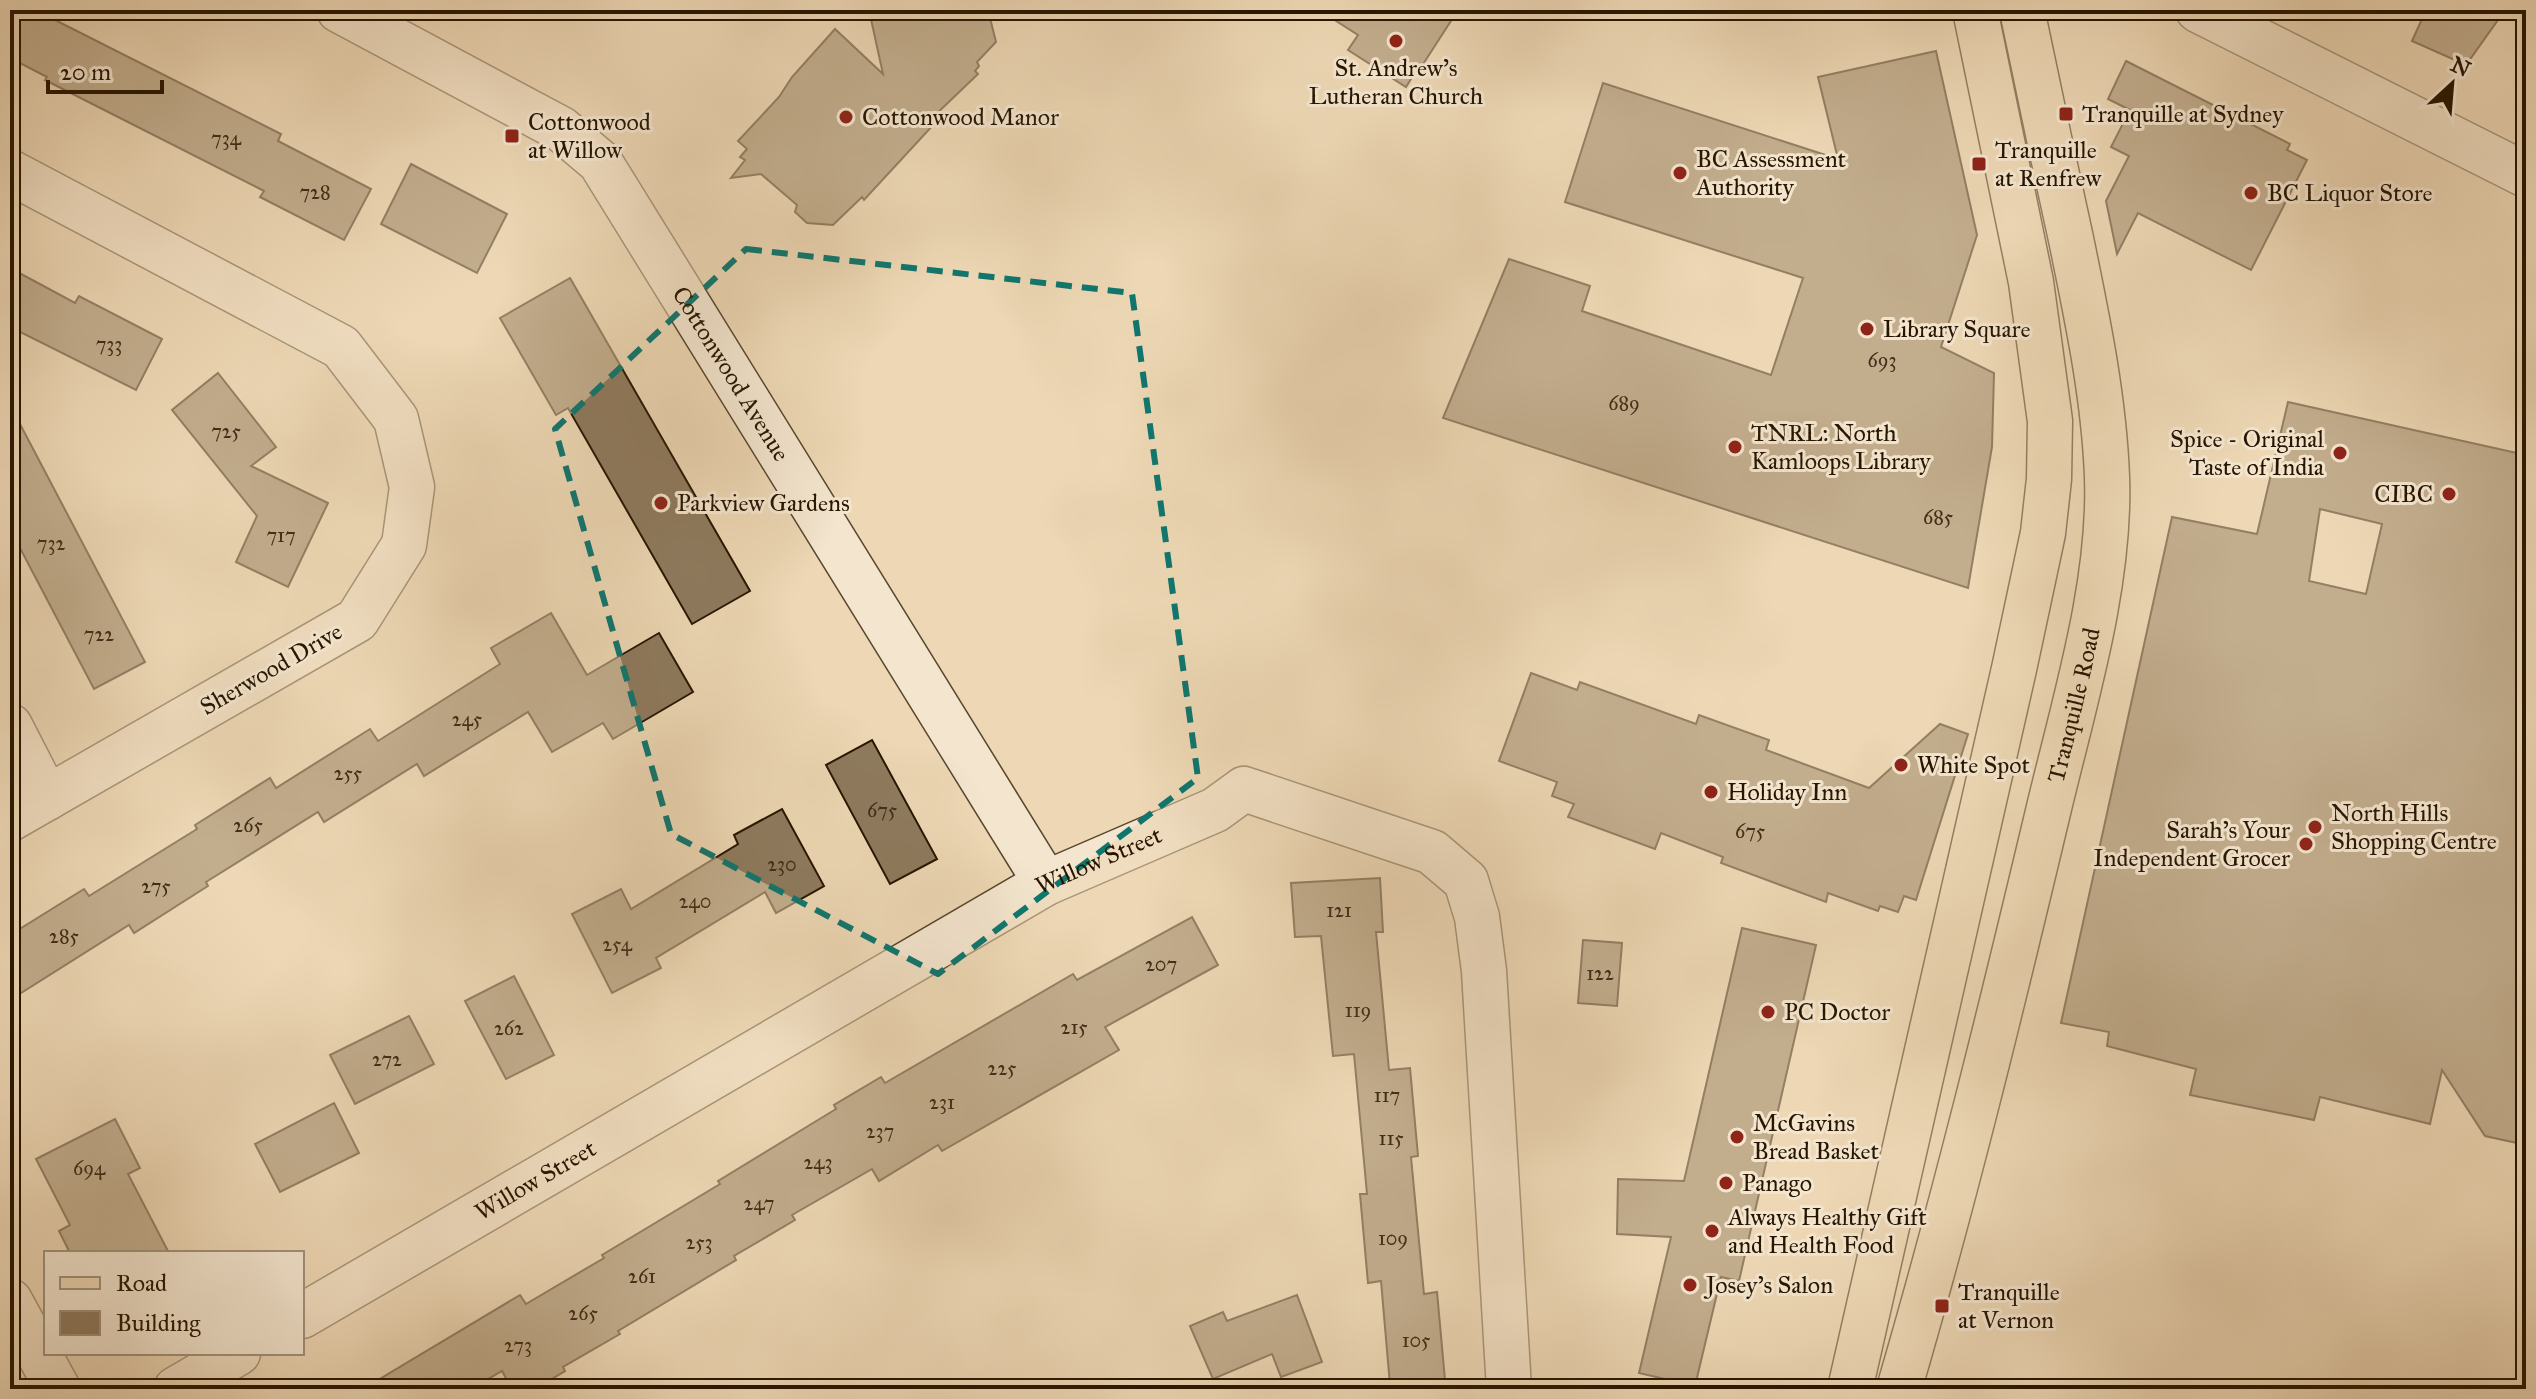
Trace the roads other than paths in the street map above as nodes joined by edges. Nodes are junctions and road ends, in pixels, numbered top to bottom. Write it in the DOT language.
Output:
graph roads {
  1 [pos="339,10"];
  2 [pos="1975,10"];
  3 [pos="2022,10"];
  4 [pos="2198,10"];
  5 [pos="10,172"];
  6 [pos="2526,175"];
  7 [pos="10,726"];
  8 [pos="28,808"];
  9 [pos="1046,883"];
  10 [pos="10,1301"];
  11 [pos="304,1315"];
  12 [pos="235,1355"];
  13 [pos="58,1389"];
  14 [pos="176,1389"];
  15 [pos="1509,1389"];
  16 [pos="1850,1389"];
  17 [pos="1899,1389"];
  1 -- 9 [label="street, Cottonwood Avenue"];
  2 -- 16 [label="main road"];
  3 -- 17 [label="main road, Tranquille Road"];
  4 -- 6 [label="street"];
  5 -- 8 [label="street, Sherwood Drive"];
  7 -- 8 [label="street"];
  9 -- 11 [label="street, Willow Street"];
  9 -- 15 [label="street, Willow Street"];
  10 -- 13 [label="street"];
  12 -- 14 [label="street"];
}
